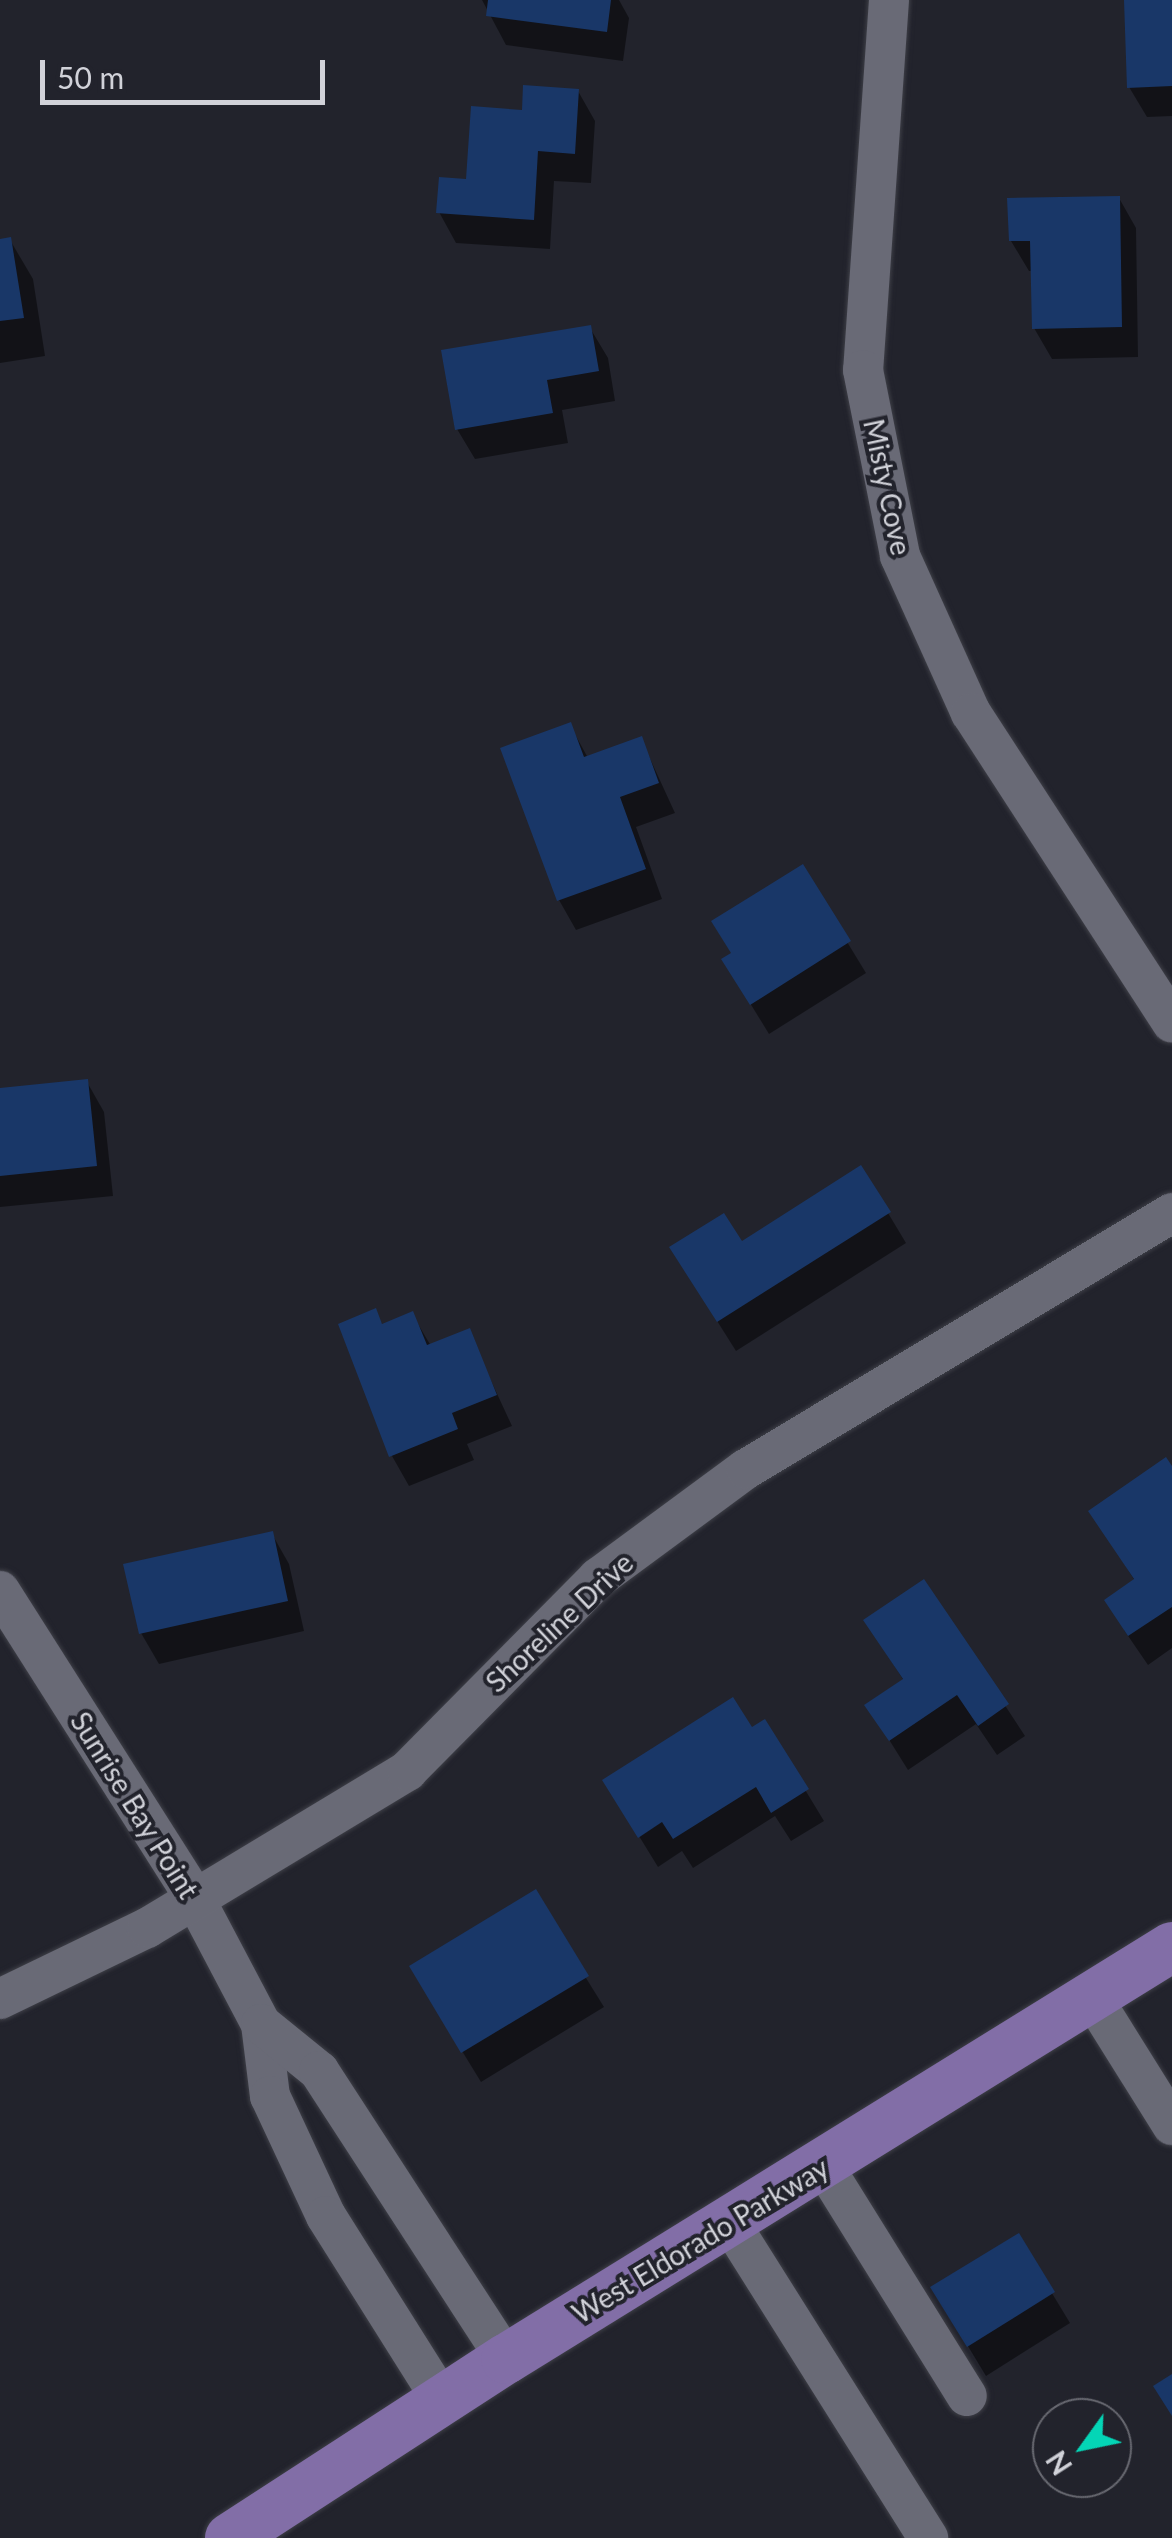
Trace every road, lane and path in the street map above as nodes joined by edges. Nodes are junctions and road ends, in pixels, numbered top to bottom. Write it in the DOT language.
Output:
graph roads {
  1 [pos="889,0"];
  2 [pos="1172,1022"];
  3 [pos="1172,1213"];
  4 [pos="0,1590"];
  5 [pos="194,1896"];
  6 [pos="1172,1947"];
  7 [pos="1092,1997"];
  8 [pos="0,1999"];
  9 [pos="262,2024"];
  10 [pos="1172,2125"];
  11 [pos="823,2166"];
  12 [pos="730,2223"];
  13 [pos="506,2359"];
  14 [pos="967,2396"];
  15 [pos="442,2400"];
  16 [pos="230,2538"];
  17 [pos="928,2538"];
  1 -- 2 [label="street, Misty Cove"];
  3 -- 5 [label="street, Shoreline Drive"];
  4 -- 5 [label="street, Sunrise Bay Point"];
  5 -- 8 [label="street, Shoreline Drive"];
  5 -- 9 [label="street, Sunrise Bay Point"];
  6 -- 7 [label="main road, West Eldorado Parkway"];
  7 -- 10 [label="street"];
  7 -- 11 [label="main road, West Eldorado Parkway"];
  9 -- 13 [label="street, Sunrise Bay Point"];
  9 -- 15 [label="street, Sunrise Bay Point"];
  11 -- 12 [label="main road, West Eldorado Parkway"];
  11 -- 14 [label="street"];
  12 -- 13 [label="main road, West Eldorado Parkway"];
  12 -- 17 [label="street"];
  13 -- 15 [label="main road, West Eldorado Parkway"];
  15 -- 16 [label="main road, West Eldorado Parkway"];
}
